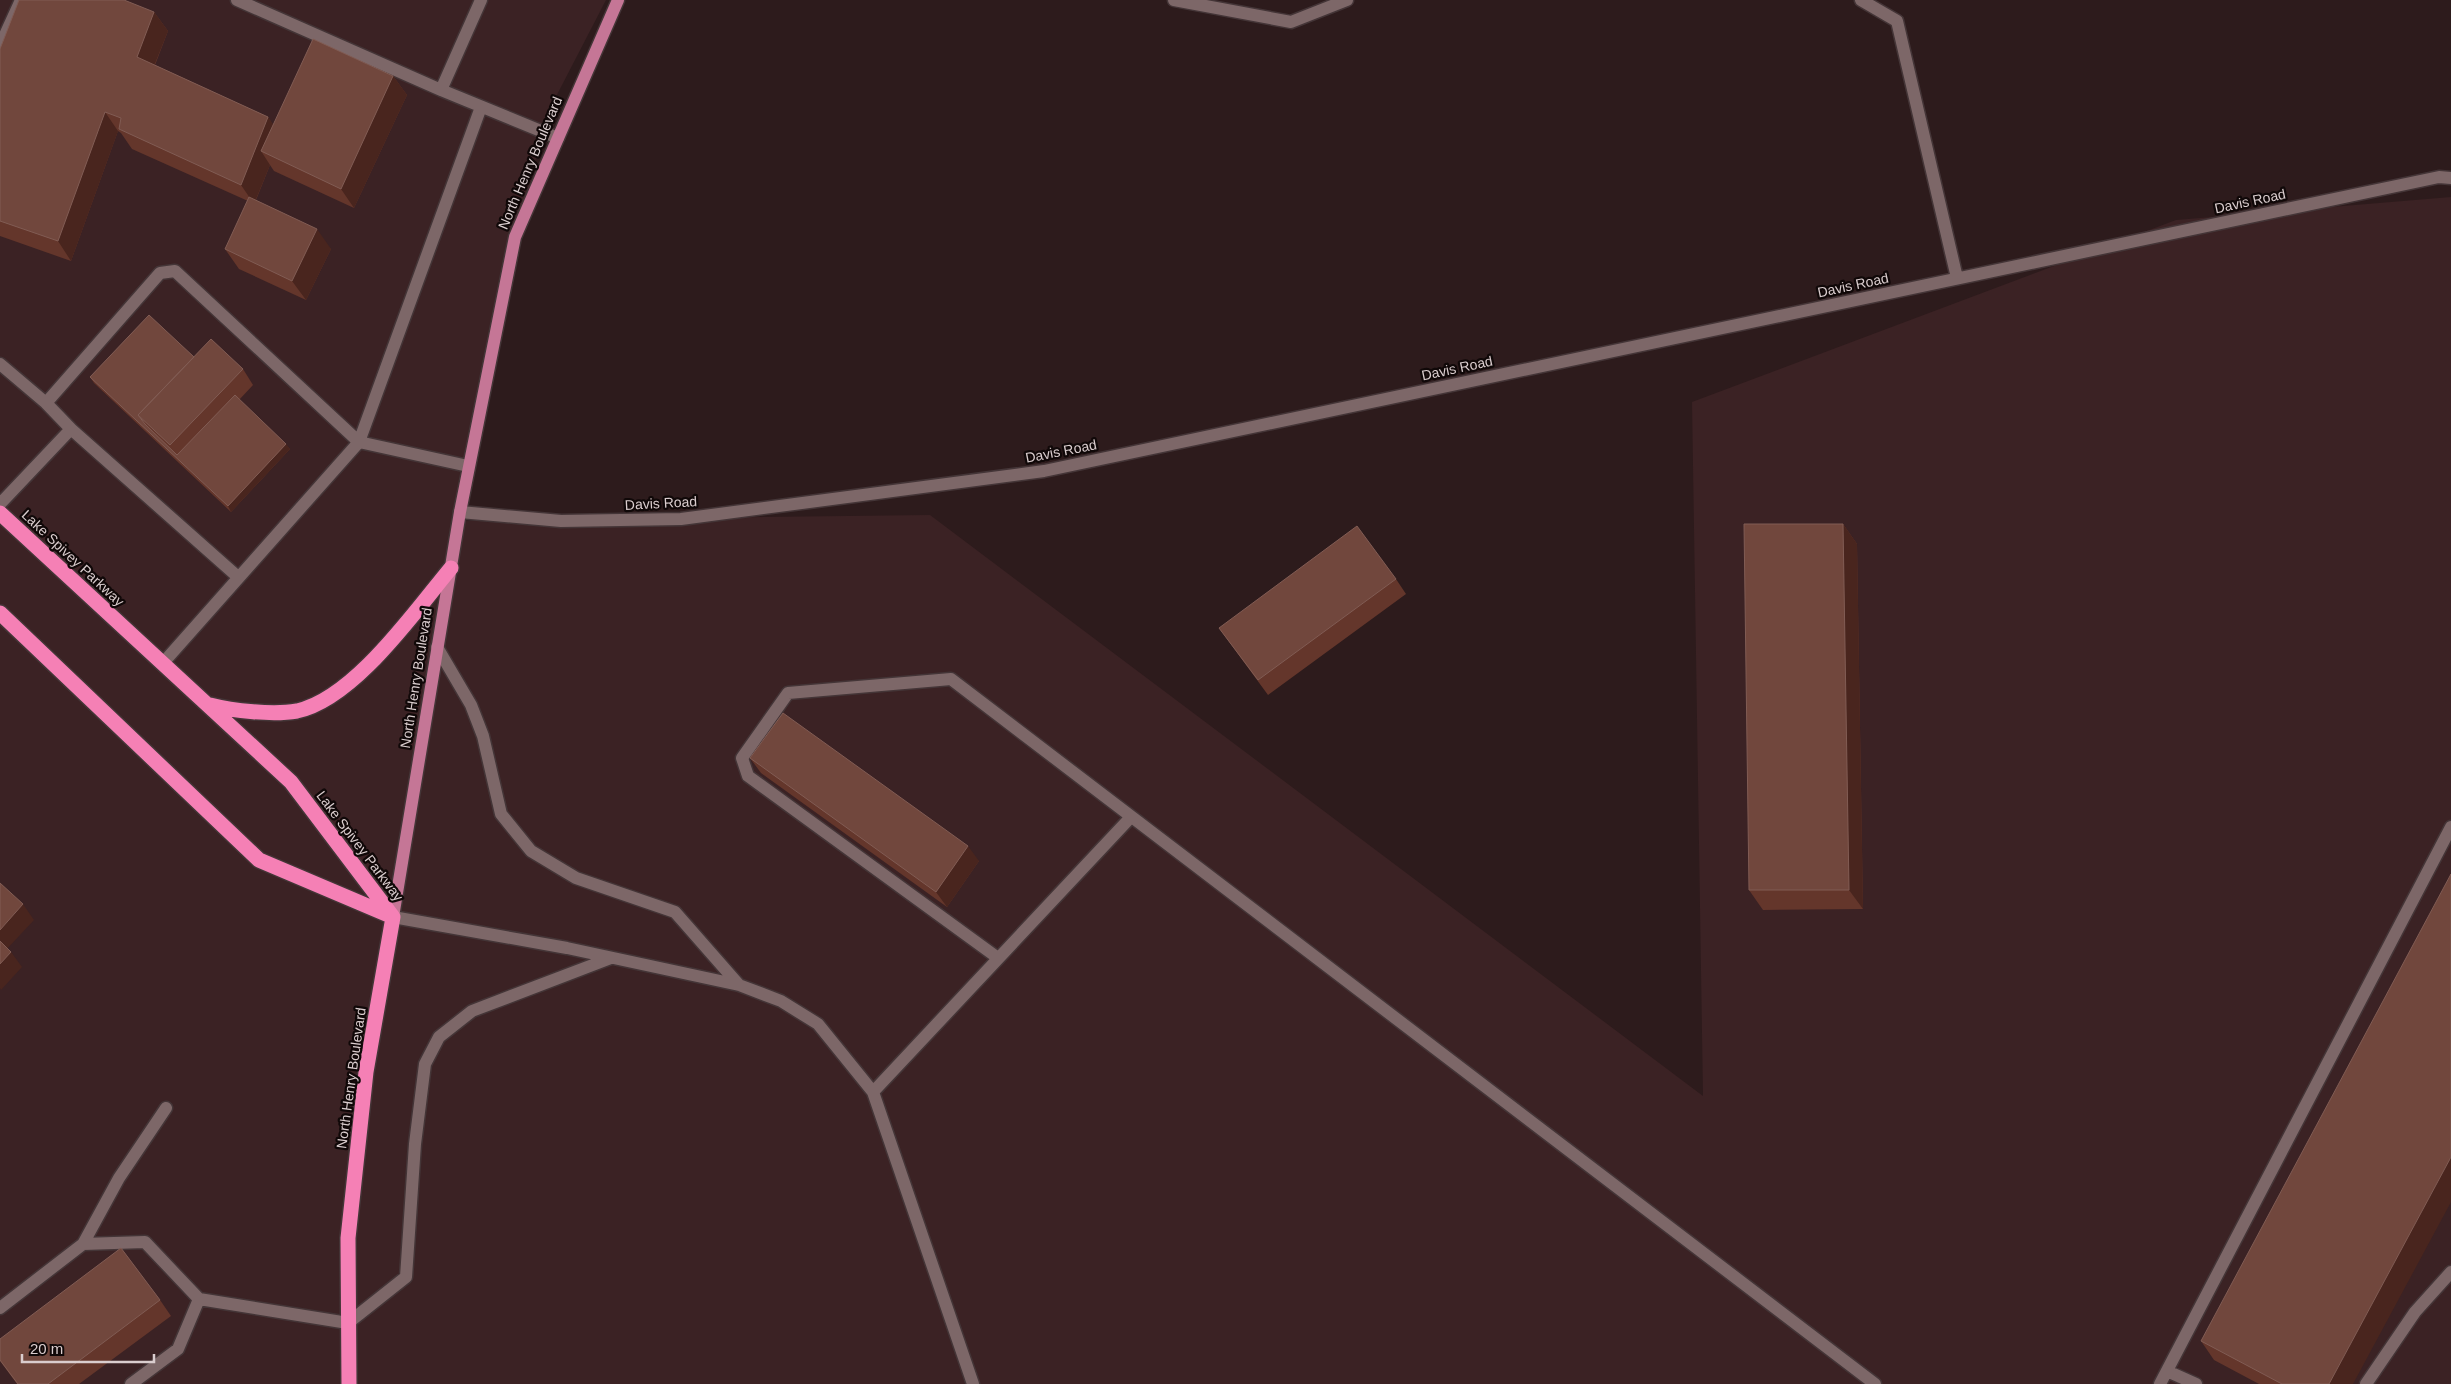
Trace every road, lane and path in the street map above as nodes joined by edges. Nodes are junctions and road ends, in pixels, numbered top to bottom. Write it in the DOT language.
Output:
graph roads {
  1 [pos="21,0"];
  2 [pos="237,0"];
  3 [pos="480,0"];
  4 [pos="618,0"];
  5 [pos="1174,0"];
  6 [pos="1347,0"];
  7 [pos="1860,0"];
  8 [pos="0,46"];
  9 [pos="441,90"];
  10 [pos="482,107"];
  11 [pos="558,138"];
  12 [pos="2451,178"];
  13 [pos="1957,278"];
  14 [pos="0,364"];
  15 [pos="46,403"];
  16 [pos="70,429"];
  17 [pos="359,442"];
  18 [pos="468,466"];
  19 [pos="0,504"];
  20 [pos="460,512"];
  21 [pos="0,513"];
  22 [pos="451,568"];
  23 [pos="238,578"];
  24 [pos="0,613"];
  25 [pos="437,648"];
  26 [pos="163,663"];
  27 [pos="208,705"];
  28 [pos="1131,817"];
  29 [pos="2451,827"];
  30 [pos="393,917"];
  31 [pos="611,958"];
  32 [pos="998,958"];
  33 [pos="739,985"];
  34 [pos="873,1092"];
  35 [pos="166,1108"];
  36 [pos="83,1244"];
  37 [pos="2451,1272"];
  38 [pos="199,1299"];
  39 [pos="0,1308"];
  40 [pos="348,1323"];
  41 [pos="2167,1370"];
  42 [pos="130,1384"];
  43 [pos="349,1384"];
  44 [pos="973,1384"];
  45 [pos="1874,1384"];
  46 [pos="2160,1384"];
  47 [pos="2196,1384"];
  48 [pos="2366,1384"];
  1 -- 8 [label="street"];
  2 -- 9 [label="street"];
  3 -- 9 [label="street"];
  4 -- 11 [label="main road, North Henry Boulevard"];
  5 -- 6 [label="street"];
  7 -- 13 [label="street"];
  9 -- 10 [label="street"];
  10 -- 11 [label="street"];
  10 -- 17 [label="street"];
  11 -- 18 [label="main road, North Henry Boulevard"];
  12 -- 13 [label="street, Davis Road"];
  13 -- 20 [label="street, Davis Road"];
  14 -- 15 [label="street"];
  15 -- 16 [label="street"];
  15 -- 17 [label="street"];
  16 -- 19 [label="street"];
  16 -- 23 [label="street"];
  17 -- 18 [label="street"];
  17 -- 23 [label="street"];
  18 -- 20 [label="main road, North Henry Boulevard"];
  20 -- 22 [label="main road, North Henry Boulevard"];
  21 -- 26 [label="highway, Lake Spivey Parkway"];
  22 -- 25 [label="main road, North Henry Boulevard"];
  22 -- 27 [label="highway"];
  23 -- 26 [label="street"];
  24 -- 30 [label="highway, Lake Spivey Parkway"];
  25 -- 30 [label="main road, North Henry Boulevard"];
  25 -- 33 [label="street"];
  26 -- 27 [label="highway, Lake Spivey Parkway"];
  27 -- 30 [label="highway, Lake Spivey Parkway"];
  28 -- 32 [label="street"];
  28 -- 32 [label="street"];
  28 -- 45 [label="street"];
  29 -- 41 [label="street"];
  30 -- 31 [label="street"];
  30 -- 40 [label="highway, North Henry Boulevard"];
  31 -- 33 [label="street"];
  31 -- 40 [label="street"];
  32 -- 34 [label="street"];
  33 -- 34 [label="street"];
  34 -- 44 [label="street"];
  35 -- 36 [label="street"];
  36 -- 38 [label="street"];
  36 -- 39 [label="street"];
  37 -- 48 [label="street"];
  38 -- 40 [label="street"];
  38 -- 42 [label="street"];
  40 -- 43 [label="highway, North Henry Boulevard"];
  41 -- 46 [label="street"];
  41 -- 47 [label="street"];
}
